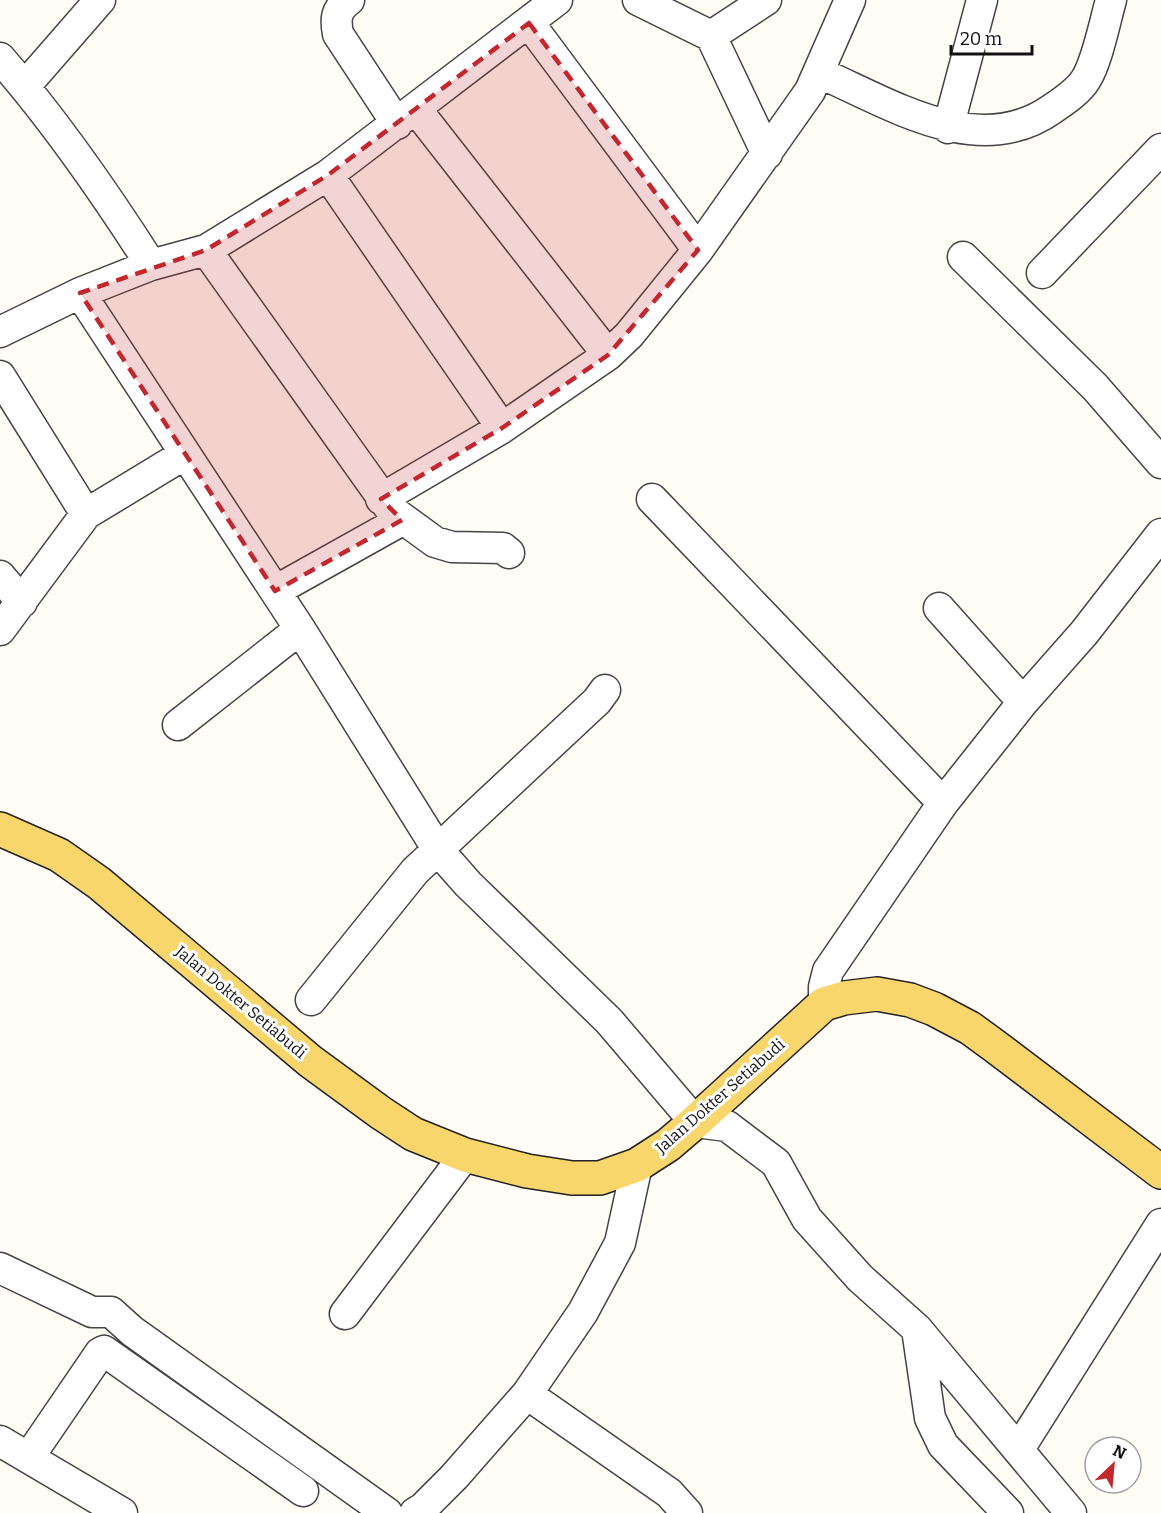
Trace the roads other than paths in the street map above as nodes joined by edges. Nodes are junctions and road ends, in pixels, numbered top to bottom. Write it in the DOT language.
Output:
graph roads {
  1 [pos="349,0"];
  2 [pos="557,0"];
  3 [pos="638,0"];
  4 [pos="766,0"];
  5 [pos="850,0"];
  6 [pos="982,0"];
  7 [pos="1111,0"];
  8 [pos="97,1"];
  9 [pos="529,23"];
  10 [pos="711,36"];
  11 [pos="0,58"];
  12 [pos="820,73"];
  13 [pos="25,87"];
  14 [pos="407,116"];
  15 [pos="948,128"];
  16 [pos="1161,149"];
  17 [pos="767,153"];
  18 [pos="328,175"];
  19 [pos="206,250"];
  20 [pos="698,250"];
  21 [pos="963,256"];
  22 [pos="151,265"];
  23 [pos="1041,273"];
  24 [pos="80,292"];
  25 [pos="0,332"];
  26 [pos="608,355"];
  27 [pos="0,376"];
  28 [pos="502,428"];
  29 [pos="185,454"];
  30 [pos="1161,463"];
  31 [pos="381,499"];
  32 [pos="652,499"];
  33 [pos="86,514"];
  34 [pos="402,520"];
  35 [pos="1159,540"];
  36 [pos="509,552"];
  37 [pos="0,576"];
  38 [pos="275,591"];
  39 [pos="21,602"];
  40 [pos="939,608"];
  41 [pos="300,629"];
  42 [pos="0,630"];
  43 [pos="605,690"];
  44 [pos="1023,702"];
  45 [pos="178,725"];
  46 [pos="942,803"];
  47 [pos="0,829"];
  48 [pos="438,850"];
  49 [pos="311,1000"];
  50 [pos="824,1004"];
  51 [pos="695,1122"];
  52 [pos="465,1155"];
  53 [pos="637,1165"];
  54 [pos="1161,1172"];
  55 [pos="1161,1224"];
  56 [pos="0,1268"];
  57 [pos="345,1314"];
  58 [pos="917,1329"];
  59 [pos="527,1394"];
  60 [pos="0,1441"];
  61 [pos="1019,1449"];
  62 [pos="29,1457"];
  63 [pos="303,1491"];
  64 [pos="122,1513"];
  65 [pos="387,1513"];
  66 [pos="415,1513"];
  67 [pos="687,1513"];
  68 [pos="1008,1513"];
  69 [pos="1071,1513"];
  1 -- 14 [label="street"];
  2 -- 9 [label="street"];
  3 -- 10 [label="street"];
  4 -- 10 [label="street"];
  5 -- 12 [label="street"];
  6 -- 15 [label="street"];
  7 -- 15 [label="street"];
  8 -- 13 [label="street"];
  9 -- 14 [label="street"];
  9 -- 20 [label="street"];
  10 -- 17 [label="street"];
  11 -- 13 [label="street"];
  12 -- 15 [label="street"];
  12 -- 17 [label="street"];
  13 -- 22 [label="street"];
  14 -- 18 [label="street"];
  14 -- 26 [label="street"];
  16 -- 23 [label="street"];
  17 -- 20 [label="street"];
  18 -- 19 [label="street"];
  18 -- 28 [label="street"];
  19 -- 22 [label="street"];
  19 -- 31 [label="street"];
  20 -- 26 [label="street"];
  21 -- 30 [label="street"];
  22 -- 24 [label="street"];
  24 -- 25 [label="street"];
  24 -- 29 [label="street"];
  26 -- 28 [label="street"];
  27 -- 33 [label="street"];
  28 -- 31 [label="street"];
  29 -- 33 [label="street"];
  29 -- 38 [label="street"];
  31 -- 34 [label="street"];
  32 -- 46 [label="street"];
  33 -- 39 [label="street"];
  34 -- 36 [label="street"];
  34 -- 38 [label="street"];
  35 -- 44 [label="street"];
  37 -- 39 [label="street"];
  38 -- 41 [label="street"];
  39 -- 42 [label="street"];
  40 -- 44 [label="street"];
  41 -- 45 [label="street"];
  41 -- 48 [label="street"];
  43 -- 48 [label="street"];
  44 -- 46 [label="street"];
  46 -- 50 [label="street"];
  47 -- 52 [label="main road, Jalan Dokter Setiabudi"];
  48 -- 49 [label="street"];
  48 -- 51 [label="street"];
  50 -- 51 [label="main road, Jalan Dokter Setiabudi"];
  50 -- 54 [label="main road, Jalan Dokter Setiabudi"];
  51 -- 53 [label="main road, Jalan Dokter Setiabudi"];
  51 -- 58 [label="street"];
  52 -- 53 [label="main road, Jalan Dokter Setiabudi"];
  52 -- 57 [label="street"];
  53 -- 59 [label="street"];
  55 -- 61 [label="street"];
  56 -- 65 [label="street"];
  58 -- 61 [label="street"];
  58 -- 68 [label="street"];
  59 -- 66 [label="street"];
  59 -- 67 [label="street"];
  60 -- 62 [label="street"];
  61 -- 69 [label="street"];
  62 -- 63 [label="street"];
  62 -- 64 [label="street"];
}
